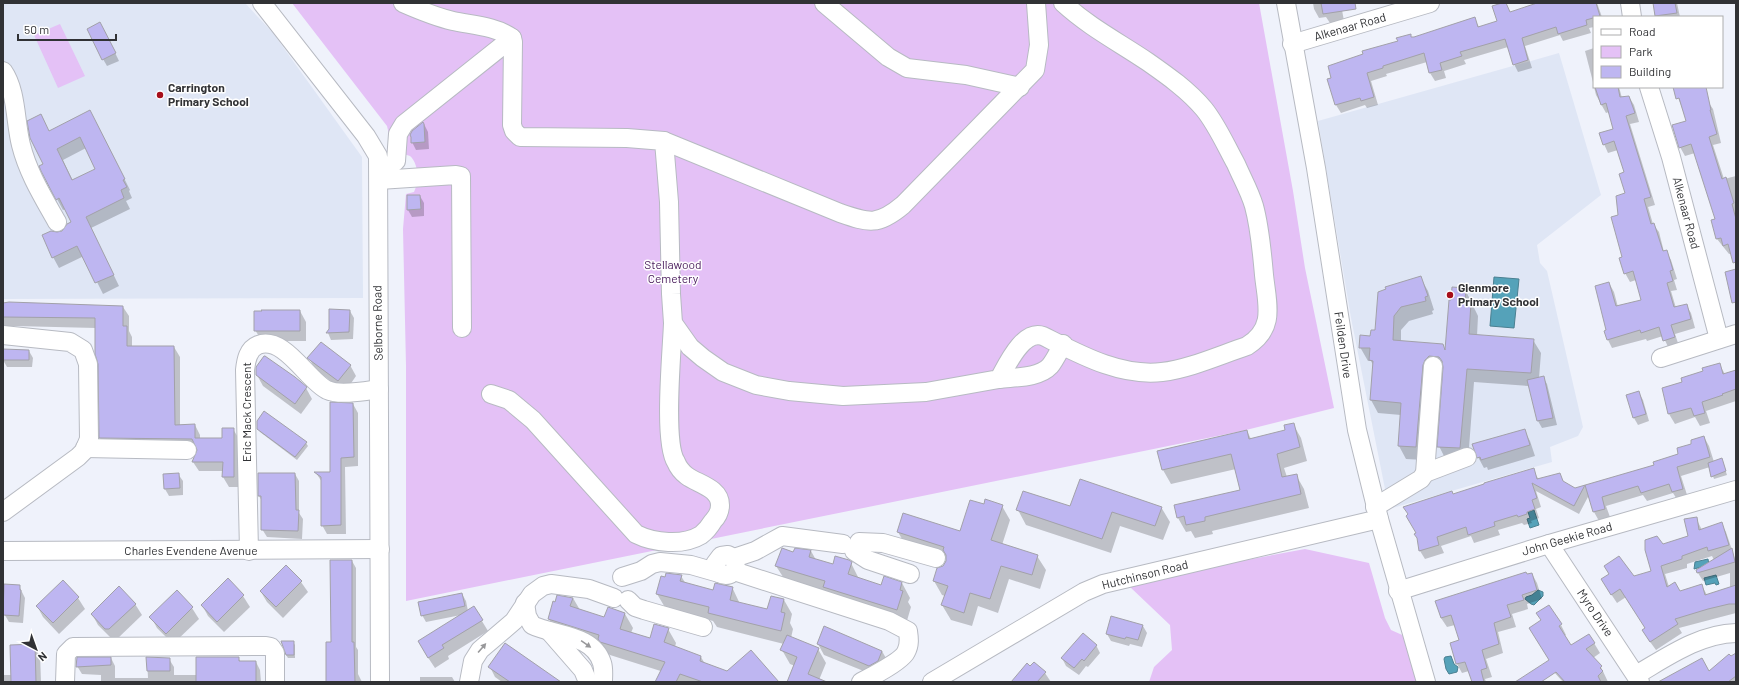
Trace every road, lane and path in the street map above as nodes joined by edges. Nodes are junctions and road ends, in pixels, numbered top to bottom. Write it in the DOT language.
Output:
graph roads {
  1 [pos="262,3"];
  2 [pos="403,3"];
  3 [pos="824,3"];
  4 [pos="1036,3"];
  5 [pos="1064,3"];
  6 [pos="1286,3"];
  7 [pos="1430,3"];
  8 [pos="1630,3"];
  9 [pos="1632,16"];
  10 [pos="512,38"];
  11 [pos="1292,44"];
  12 [pos="3,71"];
  13 [pos="1020,86"];
  14 [pos="1649,88"];
  15 [pos="664,141"];
  16 [pos="379,173"];
  17 [pos="57,222"];
  18 [pos="673,323"];
  19 [pos="462,328"];
  20 [pos="3,335"];
  21 [pos="1728,336"];
  22 [pos="1063,344"];
  23 [pos="1661,358"];
  24 [pos="1433,366"];
  25 [pos="999,380"];
  26 [pos="379,389"];
  27 [pos="491,394"];
  28 [pos="85,448"];
  29 [pos="187,450"];
  30 [pos="1467,457"];
  31 [pos="1425,473"];
  32 [pos="1736,490"];
  33 [pos="3,512"];
  34 [pos="1377,513"];
  35 [pos="1549,544"];
  36 [pos="852,546"];
  37 [pos="380,549"];
  38 [pos="3,551"];
  39 [pos="249,551"];
  40 [pos="936,558"];
  41 [pos="729,565"];
  42 [pos="910,574"];
  43 [pos="626,585"];
  44 [pos="1398,591"];
  45 [pos="525,603"];
  46 [pos="703,627"];
  47 [pos="543,629"];
  48 [pos="501,632"];
  49 [pos="1736,633"];
  50 [pos="1638,679"];
  51 [pos="65,682"];
  52 [pos="275,682"];
  53 [pos="380,682"];
  54 [pos="469,682"];
  55 [pos="588,682"];
  56 [pos="603,682"];
  57 [pos="861,682"];
  58 [pos="932,682"];
  59 [pos="1426,682"];
  1 -- 16 [label="street, Selborne Road"];
  2 -- 10 [label="street"];
  3 -- 13 [label="street"];
  4 -- 13 [label="street"];
  5 -- 22 [label="street"];
  6 -- 11 [label="street, Feilden Drive"];
  7 -- 11 [label="street, Alkenaar Road"];
  8 -- 9 [label="street"];
  10 -- 15 [label="street"];
  10 -- 16 [label="street"];
  11 -- 34 [label="street, Feilden Drive"];
  12 -- 17 [label="street"];
  13 -- 15 [label="street"];
  14 -- 21 [label="street, Alkenaar Road"];
  15 -- 18 [label="street"];
  16 -- 19 [label="street"];
  16 -- 26 [label="street, Selborne Road"];
  18 -- 25 [label="street"];
  18 -- 27 [label="street"];
  20 -- 28 [label="street"];
  21 -- 23 [label="street"];
  22 -- 25 [label="street"];
  22 -- 25 [label="street"];
  24 -- 31 [label="street"];
  26 -- 37 [label="street, Selborne Road"];
  26 -- 39 [label="street, Eric Mack Crescent"];
  28 -- 29 [label="street"];
  28 -- 33 [label="street"];
  30 -- 31 [label="street, Hutchinson Road"];
  31 -- 34 [label="street, Hutchinson Road"];
  32 -- 35 [label="street, John Geekie Road"];
  34 -- 44 [label="street, Feilden Drive"];
  34 -- 58 [label="street, Hutchinson Road"];
  35 -- 44 [label="street, John Geekie Road"];
  35 -- 50 [label="street, Myro Drive"];
  36 -- 40 [label="street"];
  36 -- 41 [label="street"];
  36 -- 42 [label="street"];
  37 -- 39 [label="street, Charles Evendene Avenue"];
  37 -- 53 [label="street, Selborne Road"];
  38 -- 39 [label="street, Charles Evendene Avenue"];
  41 -- 43 [label="street"];
  41 -- 57 [label="street"];
  43 -- 45 [label="street"];
  43 -- 46 [label="street"];
  44 -- 59 [label="street, Feilden Drive"];
  45 -- 47 [label="street"];
  45 -- 48 [label="street"];
  47 -- 48 [label="street"];
  47 -- 55 [label="street"];
  47 -- 56 [label="street, one-way"];
  54 -- 48 [label="street, one-way"];
  49 -- 50 [label="street"];
  51 -- 52 [label="street"];
}
